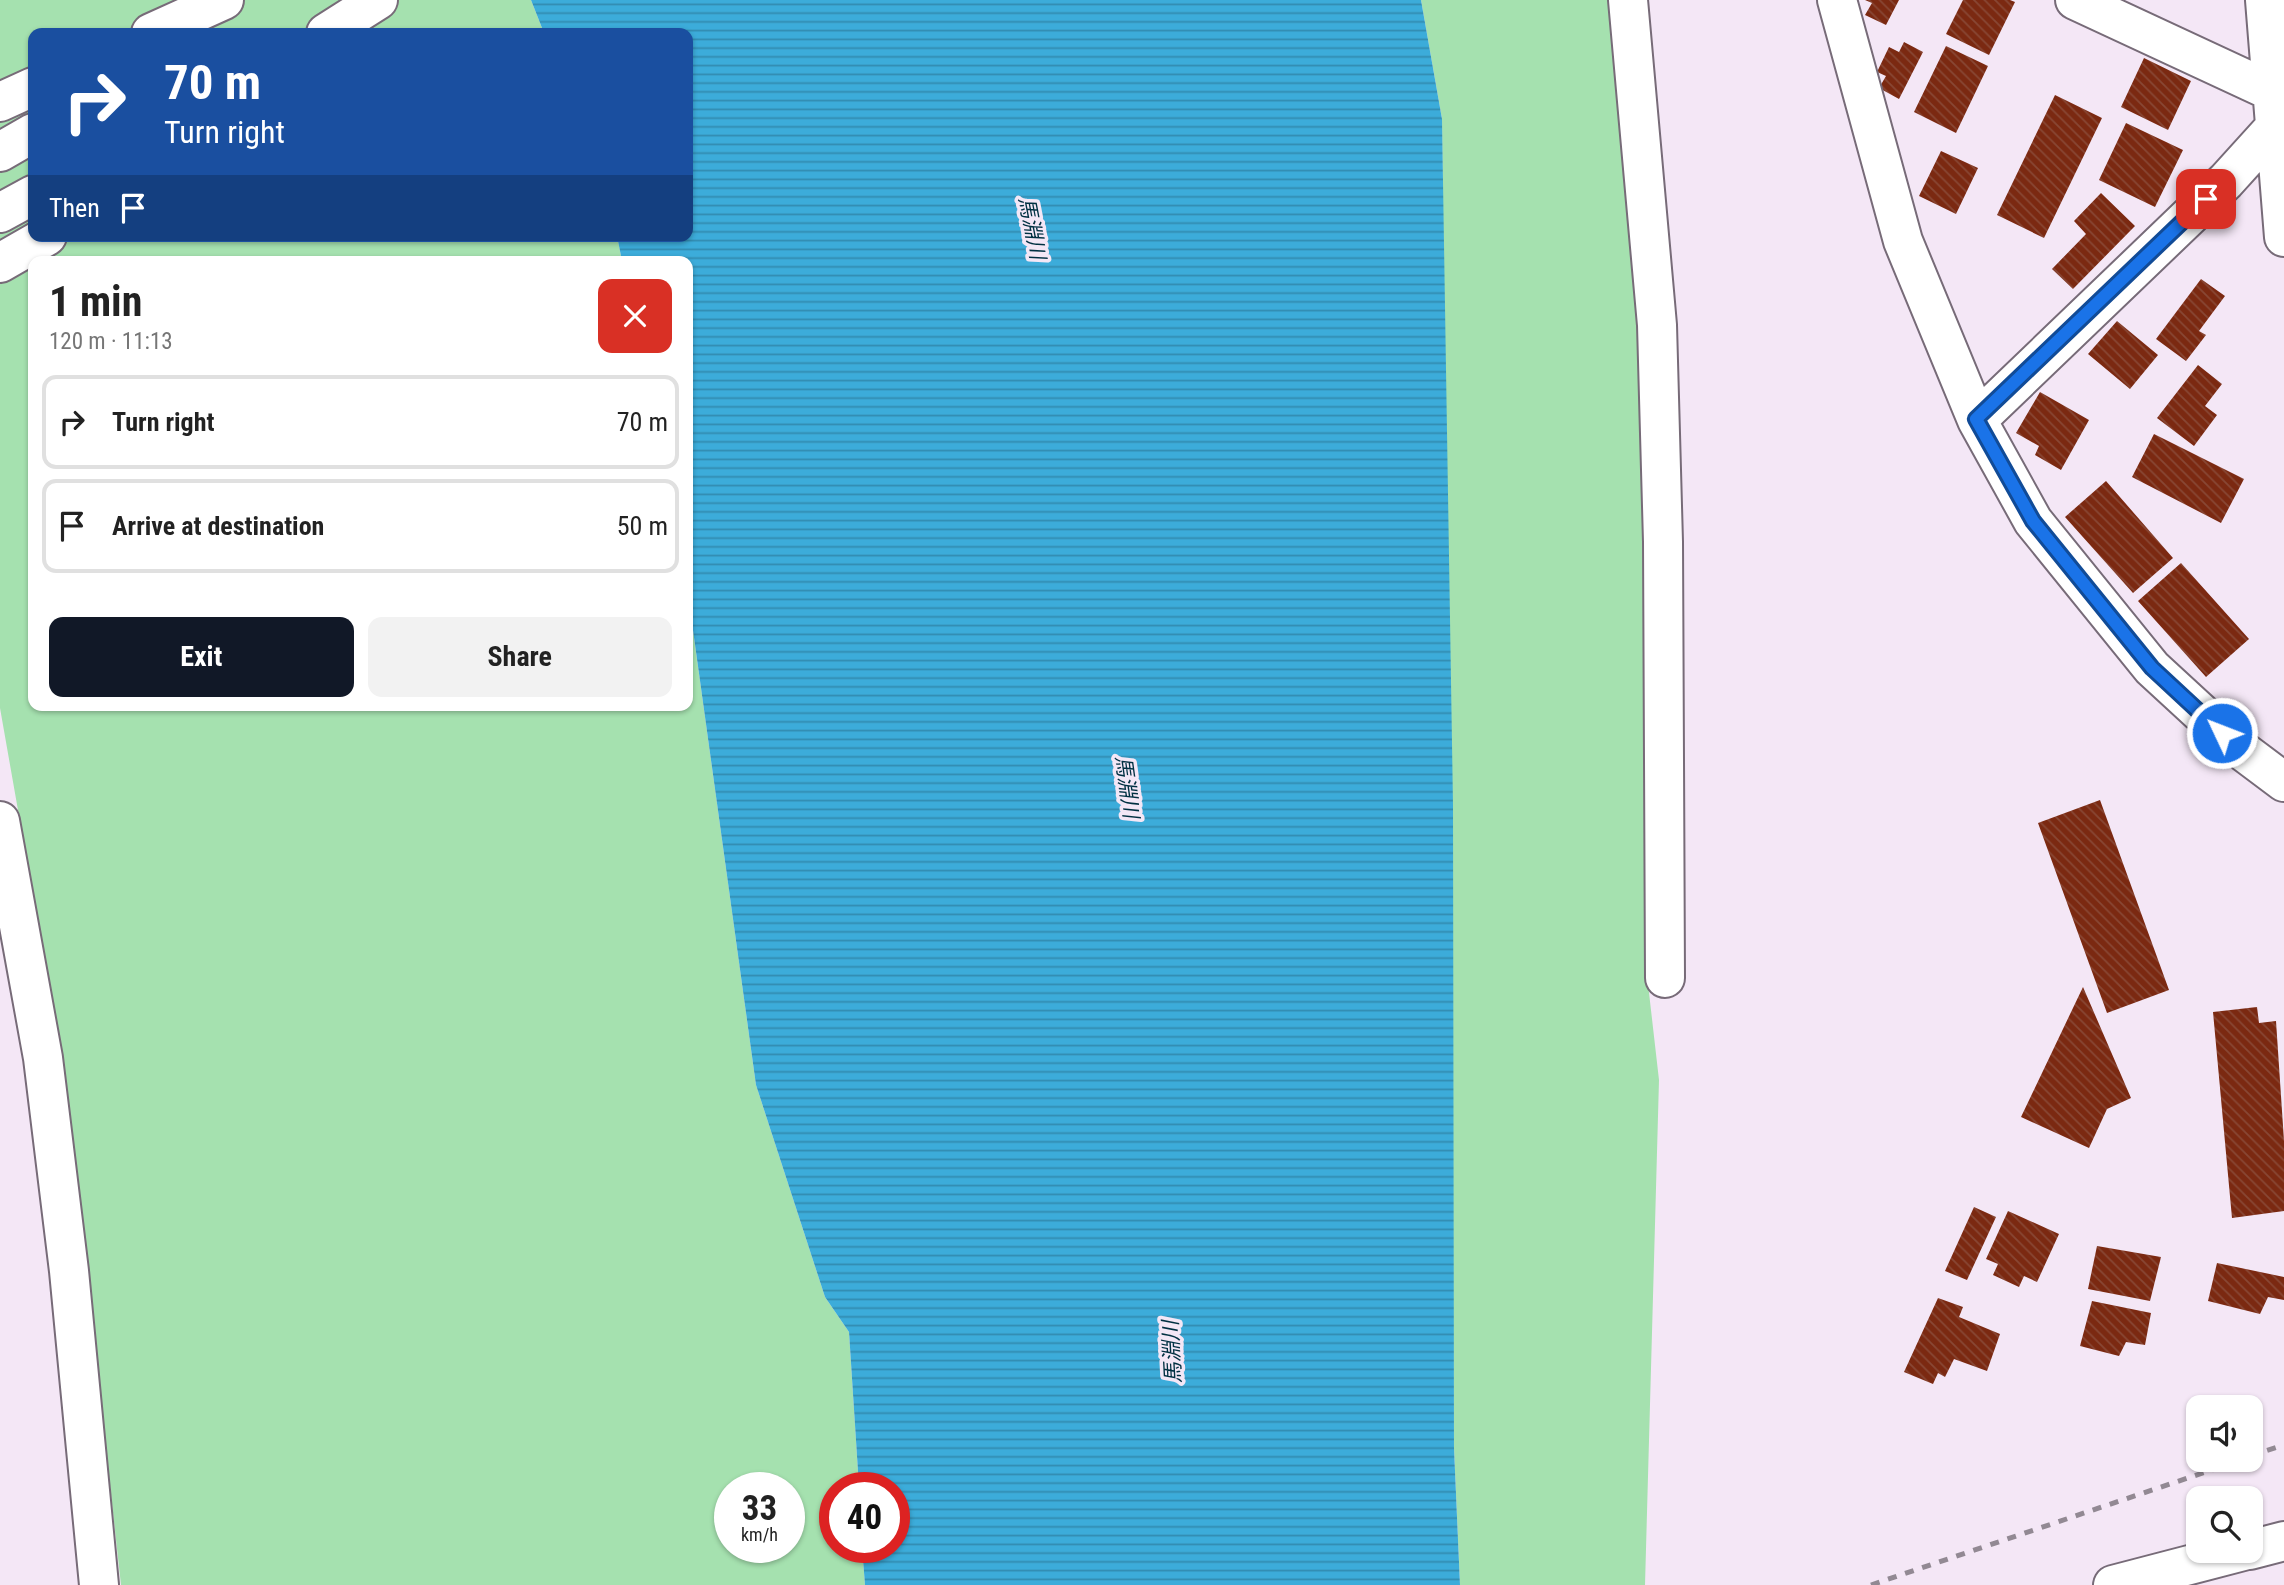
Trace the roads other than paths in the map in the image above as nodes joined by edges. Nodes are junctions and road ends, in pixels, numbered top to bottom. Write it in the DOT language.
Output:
graph roads {
  1 [pos="224,0"];
  2 [pos="255,0"];
  3 [pos="378,0"];
  4 [pos="1628,0"];
  5 [pos="1837,0"];
  6 [pos="2075,0"];
  7 [pos="2265,0"];
  8 [pos="162,28"];
  9 [pos="207,28"];
  10 [pos="334,28"];
  11 [pos="28,89"];
  12 [pos="0,102"];
  13 [pos="2279,114"];
  14 [pos="28,136"];
  15 [pos="0,152"];
  16 [pos="28,198"];
  17 [pos="0,213"];
  18 [pos="2284,237"];
  19 [pos="37,242"];
  20 [pos="0,263"];
  21 [pos="1976,419"];
  22 [pos="2284,782"];
  23 [pos="0,821"];
  24 [pos="1665,978"];
  25 [pos="2284,1541"];
  26 [pos="2263,1546"];
  27 [pos="2198,1563"];
  28 [pos="99,1585"];
  29 [pos="2113,1585"];
  1 -- 8 [label="main road"];
  2 -- 9 [label="main road"];
  3 -- 10 [label="main road"];
  4 -- 24 [label="main road"];
  5 -- 21 [label="main road"];
  6 -- 13 [label="main road"];
  7 -- 13 [label="main road"];
  11 -- 12 [label="main road"];
  13 -- 18 [label="main road"];
  13 -- 21 [label="main road"];
  14 -- 15 [label="main road"];
  16 -- 17 [label="main road"];
  19 -- 20 [label="main road"];
  21 -- 22 [label="main road"];
  23 -- 28 [label="main road"];
  25 -- 26 [label="main road"];
  27 -- 29 [label="main road"];
}
